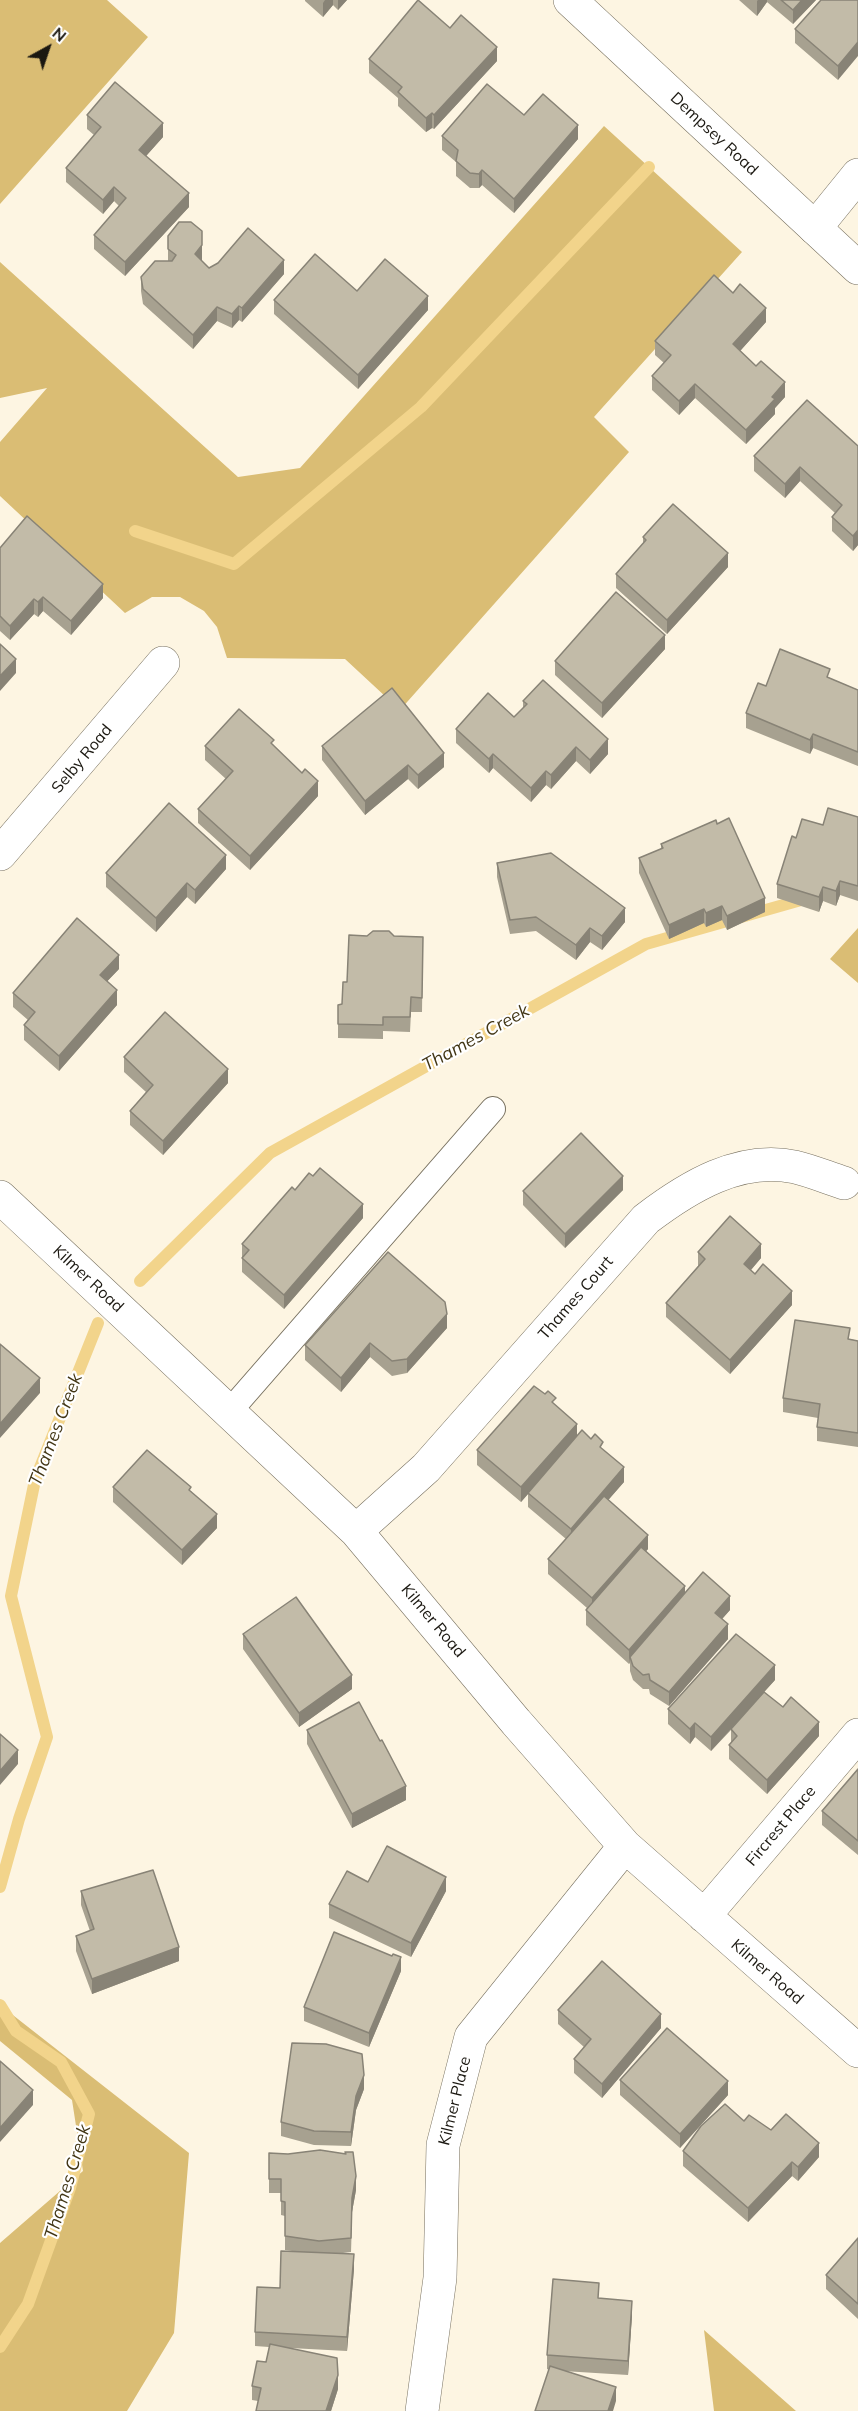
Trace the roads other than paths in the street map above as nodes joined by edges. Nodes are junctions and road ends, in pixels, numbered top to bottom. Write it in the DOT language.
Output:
graph roads {
  1 [pos="570,0"];
  2 [pos="858,175"];
  3 [pos="815,228"];
  4 [pos="858,268"];
  5 [pos="163,663"];
  6 [pos="0,854"];
  7 [pos="493,1108"];
  8 [pos="844,1183"];
  9 [pos="0,1197"];
  10 [pos="229,1412"];
  11 [pos="356,1531"];
  12 [pos="858,1735"];
  13 [pos="625,1846"];
  14 [pos="704,1916"];
  15 [pos="858,2051"];
  16 [pos="422,2411"];
  1 -- 3 [label="street, Dempsey Road"];
  2 -- 3 [label="street"];
  3 -- 4 [label="street, Dempsey Road"];
  5 -- 6 [label="street, Selby Road"];
  7 -- 10 [label="lane"];
  8 -- 11 [label="street, Thames Court"];
  9 -- 10 [label="street, Kilmer Road"];
  10 -- 11 [label="street, Kilmer Road"];
  11 -- 13 [label="street, Kilmer Road"];
  12 -- 14 [label="street, Fircrest Place"];
  13 -- 14 [label="street, Kilmer Road"];
  13 -- 16 [label="street, Kilmer Place"];
  14 -- 15 [label="street, Kilmer Road"];
}
